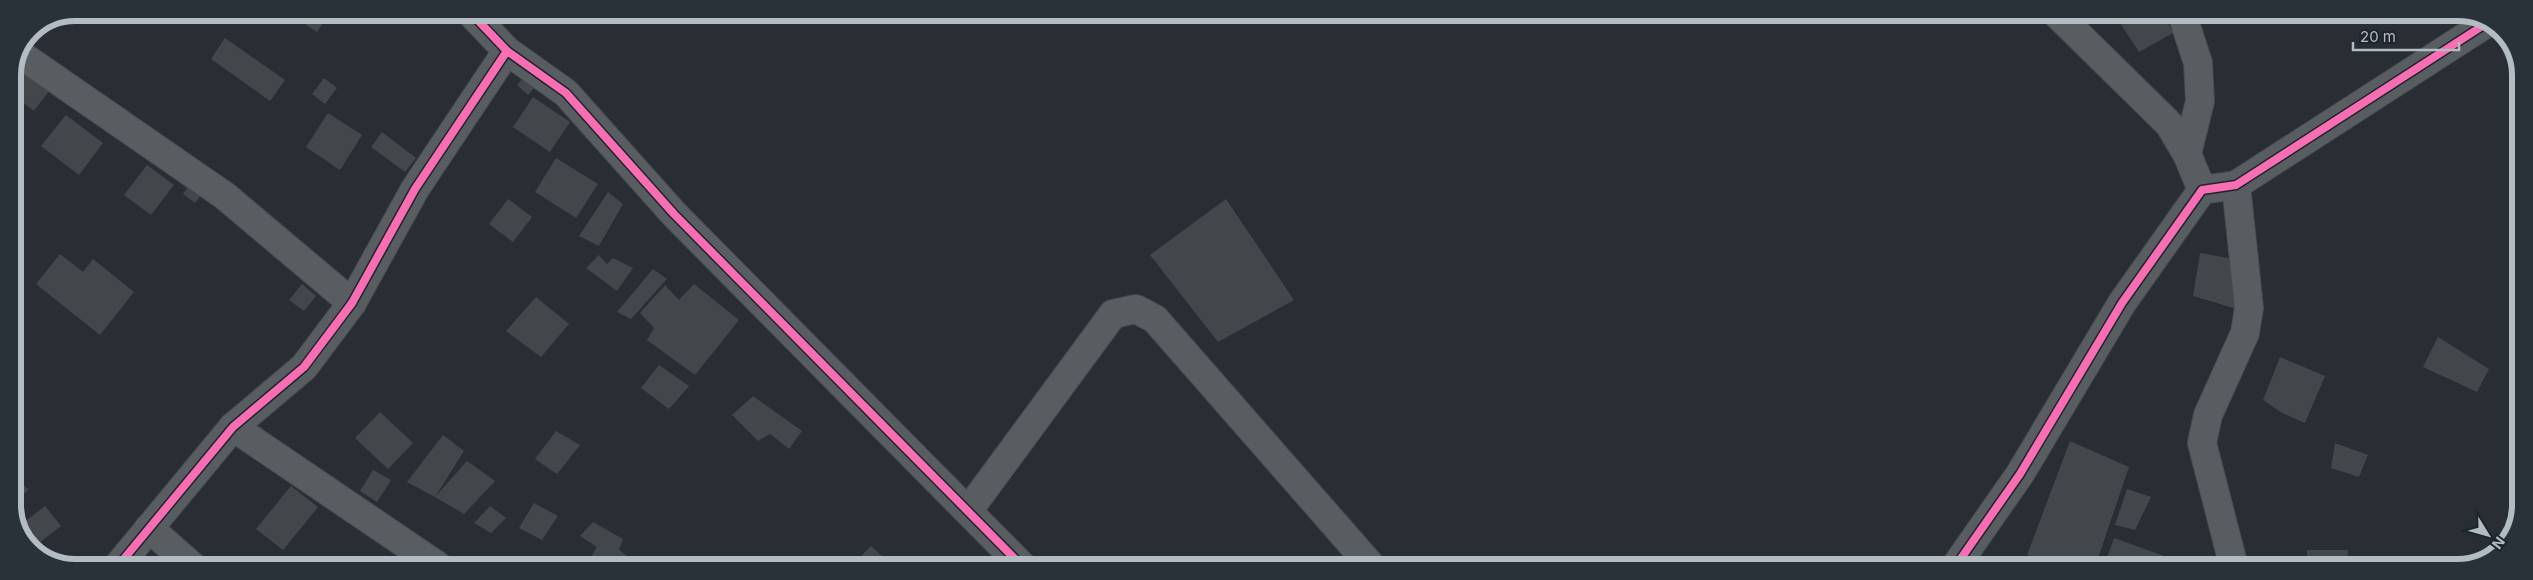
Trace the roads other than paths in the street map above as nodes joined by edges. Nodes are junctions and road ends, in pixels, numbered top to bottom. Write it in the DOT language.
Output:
graph roads {
  1 [pos="478,21"];
  2 [pos="2064,21"];
  3 [pos="2184,21"];
  4 [pos="2482,26"];
  5 [pos="506,51"];
  6 [pos="24,57"];
  7 [pos="2187,154"];
  8 [pos="2236,185"];
  9 [pos="2202,190"];
  10 [pos="352,303"];
  11 [pos="233,427"];
  12 [pos="968,511"];
  13 [pos="149,528"];
  14 [pos="124,559"];
  15 [pos="184,559"];
  16 [pos="428,559"];
  17 [pos="1014,559"];
  18 [pos="1365,559"];
  19 [pos="1961,559"];
  20 [pos="2232,559"];
  1 -- 5 [label="street"];
  2 -- 7 [label="street"];
  3 -- 7 [label="street"];
  4 -- 8 [label="street"];
  5 -- 10 [label="street"];
  5 -- 12 [label="street"];
  6 -- 10 [label="street"];
  7 -- 9 [label="street"];
  8 -- 9 [label="street"];
  8 -- 20 [label="street"];
  9 -- 19 [label="street"];
  10 -- 11 [label="street"];
  11 -- 13 [label="street"];
  11 -- 16 [label="street"];
  12 -- 17 [label="street"];
  12 -- 18 [label="street"];
  13 -- 14 [label="street"];
  13 -- 15 [label="street"];
}
